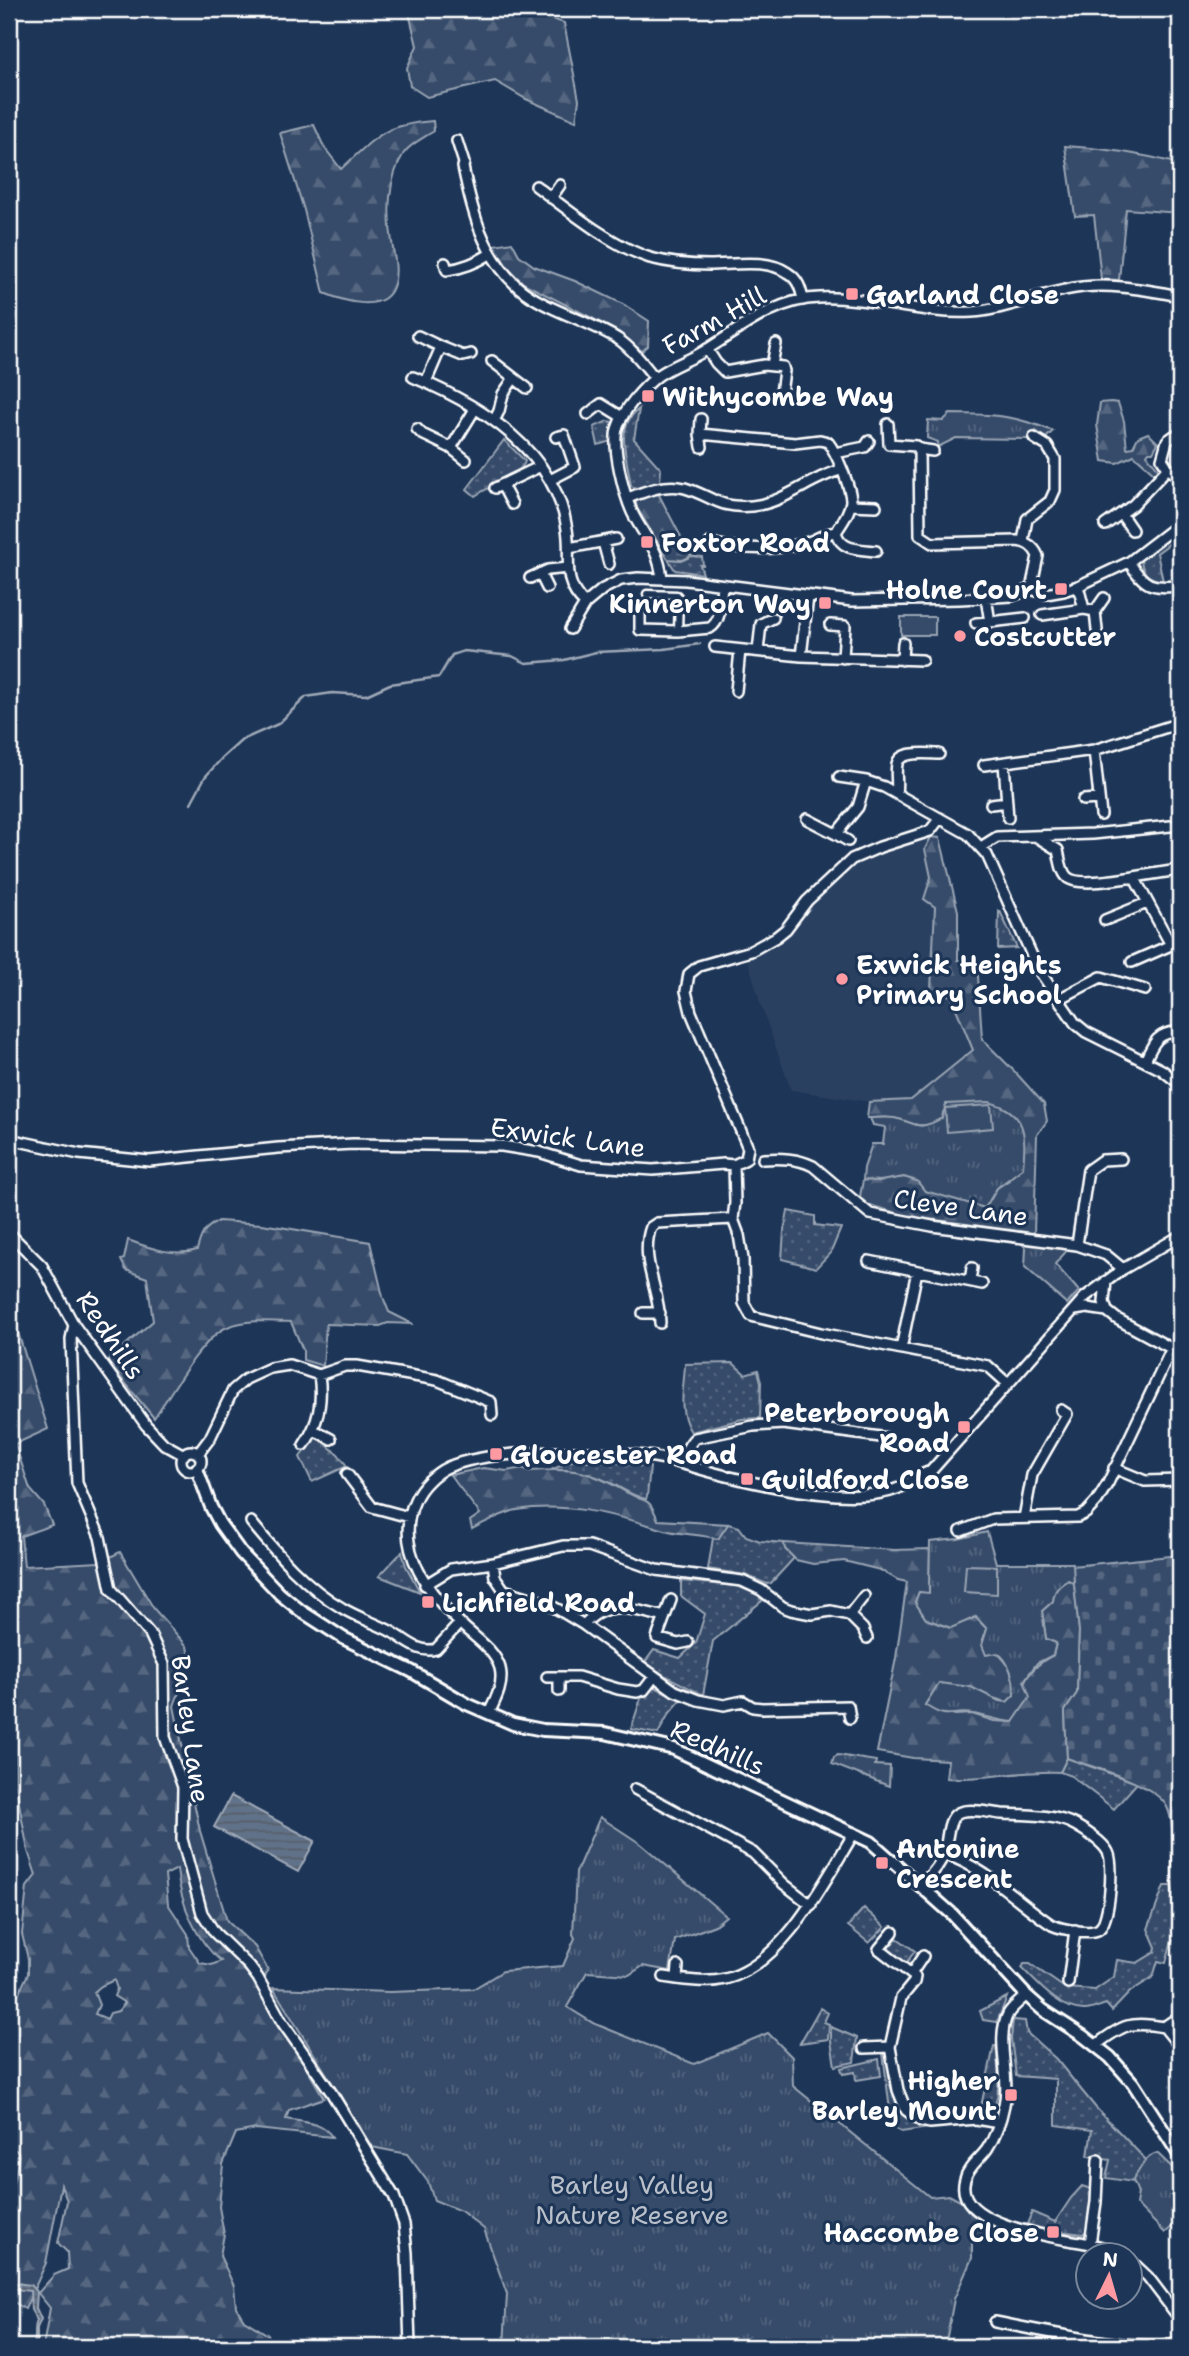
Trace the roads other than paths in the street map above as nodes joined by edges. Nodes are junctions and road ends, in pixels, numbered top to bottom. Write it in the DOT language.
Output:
graph roads {
  1 [pos="457,141"];
  2 [pos="560,185"];
  3 [pos="536,186"];
  4 [pos="551,198"];
  5 [pos="490,254"];
  6 [pos="446,281"];
  7 [pos="1180,296"];
  8 [pos="803,300"];
  9 [pos="418,336"];
  10 [pos="776,344"];
  11 [pos="441,347"];
  12 [pos="707,349"];
  13 [pos="471,354"];
  14 [pos="492,361"];
  15 [pos="772,365"];
  16 [pos="413,377"];
  17 [pos="655,378"];
  18 [pos="514,379"];
  19 [pos="426,382"];
  20 [pos="527,388"];
  21 [pos="781,393"];
  22 [pos="595,395"];
  23 [pos="601,404"];
  24 [pos="475,409"];
  25 [pos="588,414"];
  26 [pos="622,417"];
  27 [pos="701,419"];
  28 [pos="494,421"];
  29 [pos="888,424"];
  30 [pos="417,429"];
  31 [pos="565,434"];
  32 [pos="700,434"];
  33 [pos="1180,436"];
  34 [pos="1034,438"];
  35 [pos="1057,438"];
  36 [pos="869,440"];
  37 [pos="1047,446"];
  38 [pos="702,447"];
  39 [pos="451,448"];
  40 [pos="919,449"];
  41 [pos="933,452"];
  42 [pos="835,453"];
  43 [pos="466,460"];
  44 [pos="541,466"];
  45 [pos="1166,466"];
  46 [pos="841,470"];
  47 [pos="1180,478"];
  48 [pos="550,480"];
  49 [pos="628,498"];
  50 [pos="512,503"];
  51 [pos="850,505"];
  52 [pos="876,506"];
  53 [pos="1121,514"];
  54 [pos="1180,523"];
  55 [pos="1105,525"];
  56 [pos="1132,530"];
  57 [pos="836,532"];
  58 [pos="616,539"];
  59 [pos="1023,541"];
  60 [pos="604,542"];
  61 [pos="710,543"];
  62 [pos="569,548"];
  63 [pos="876,551"];
  64 [pos="1129,562"];
  65 [pos="609,564"];
  66 [pos="568,568"];
  67 [pos="662,578"];
  68 [pos="722,585"];
  69 [pos="1078,586"];
  70 [pos="1180,586"];
  71 [pos="547,588"];
  72 [pos="1031,589"];
  73 [pos="647,594"];
  74 [pos="808,597"];
  75 [pos="986,598"];
  76 [pos="1104,598"];
  77 [pos="585,604"];
  78 [pos="1084,610"];
  79 [pos="1095,611"];
  80 [pos="640,612"];
  81 [pos="1042,615"];
  82 [pos="773,618"];
  83 [pos="1026,618"];
  84 [pos="990,622"];
  85 [pos="976,623"];
  86 [pos="830,625"];
  87 [pos="570,629"];
  88 [pos="1097,630"];
  89 [pos="678,631"];
  90 [pos="902,643"];
  91 [pos="715,647"];
  92 [pos="740,650"];
  93 [pos="758,651"];
  94 [pos="801,656"];
  95 [pos="843,658"];
  96 [pos="902,660"];
  97 [pos="922,660"];
  98 [pos="736,691"];
  99 [pos="1178,723"];
  100 [pos="1094,750"];
  101 [pos="1180,750"];
  102 [pos="939,754"];
  103 [pos="1004,763"];
  104 [pos="984,765"];
  105 [pos="839,777"];
  106 [pos="866,781"];
  107 [pos="896,792"];
  108 [pos="1099,799"];
  109 [pos="1083,800"];
  110 [pos="1007,802"];
  111 [pos="991,804"];
  112 [pos="1101,815"];
  113 [pos="940,818"];
  114 [pos="1008,818"];
  115 [pos="807,819"];
  116 [pos="1180,825"];
  117 [pos="836,834"];
  118 [pos="1035,836"];
  119 [pos="848,841"];
  120 [pos="981,847"];
  121 [pos="1178,870"];
  122 [pos="1134,877"];
  123 [pos="1147,903"];
  124 [pos="1105,920"];
  125 [pos="1175,943"];
  126 [pos="1132,962"];
  127 [pos="1145,990"];
  128 [pos="1059,999"];
  129 [pos="1180,1032"];
  130 [pos="1145,1061"];
  131 [pos="1180,1084"];
  132 [pos="9,1139"];
  133 [pos="763,1159"];
  134 [pos="1121,1159"];
  135 [pos="734,1165"];
  136 [pos="733,1219"];
  137 [pos="9,1233"];
  138 [pos="1180,1236"];
  139 [pos="1077,1245"];
  140 [pos="869,1261"];
  141 [pos="972,1268"];
  142 [pos="1123,1269"];
  143 [pos="917,1271"];
  144 [pos="970,1281"];
  145 [pos="1106,1281"];
  146 [pos="982,1284"];
  147 [pos="1073,1311"];
  148 [pos="1107,1311"];
  149 [pos="643,1313"];
  150 [pos="74,1325"];
  151 [pos="901,1349"];
  152 [pos="1176,1350"];
  153 [pos="319,1375"];
  154 [pos="1008,1384"];
  155 [pos="502,1396"];
  156 [pos="491,1402"];
  157 [pos="492,1415"];
  158 [pos="1078,1420"];
  159 [pos="314,1430"];
  160 [pos="331,1439"];
  161 [pos="889,1439"];
  162 [pos="304,1445"];
  163 [pos="198,1454"];
  164 [pos="184,1455"];
  165 [pos="678,1462"];
  166 [pos="1114,1468"];
  167 [pos="197,1469"];
  168 [pos="348,1474"];
  169 [pos="1180,1480"];
  170 [pos="409,1517"];
  171 [pos="1024,1518"];
  172 [pos="251,1522"];
  173 [pos="961,1531"];
  174 [pos="263,1537"];
  175 [pos="253,1544"];
  176 [pos="493,1563"];
  177 [pos="425,1585"];
  178 [pos="778,1586"];
  179 [pos="772,1597"];
  180 [pos="864,1597"];
  181 [pos="671,1600"];
  182 [pos="849,1615"];
  183 [pos="664,1617"];
  184 [pos="460,1623"];
  185 [pos="584,1625"];
  186 [pos="867,1638"];
  187 [pos="688,1642"];
  188 [pos="547,1677"];
  189 [pos="654,1677"];
  190 [pos="559,1678"];
  191 [pos="740,1690"];
  192 [pos="559,1691"];
  193 [pos="740,1701"];
  194 [pos="489,1713"];
  195 [pos="850,1718"];
  196 [pos="661,1788"];
  197 [pos="635,1789"];
  198 [pos="654,1800"];
  199 [pos="854,1833"];
  200 [pos="944,1854"];
  201 [pos="921,1886"];
  202 [pos="811,1905"];
  203 [pos="1075,1930"];
  204 [pos="893,1932"];
  205 [pos="923,1956"];
  206 [pos="678,1966"];
  207 [pos="911,1974"];
  208 [pos="664,1977"];
  209 [pos="677,1979"];
  210 [pos="1068,1983"];
  211 [pos="1026,1995"];
  212 [pos="1180,2016"];
  213 [pos="1164,2027"];
  214 [pos="1096,2045"];
  215 [pos="890,2047"];
  216 [pos="1180,2047"];
  217 [pos="864,2048"];
  218 [pos="999,2123"];
  219 [pos="1180,2156"];
  220 [pos="1098,2160"];
  221 [pos="1091,2240"];
  222 [pos="1074,2241"];
  223 [pos="1144,2273"];
  224 [pos="1178,2313"];
  225 [pos="995,2322"];
  226 [pos="1180,2341"];
  227 [pos="410,2347"];
  1 -- 5 [label="street"];
  2 -- 4 [label="street"];
  3 -- 4 [label="street"];
  4 -- 8 [label="street"];
  5 -- 6 [label="street"];
  5 -- 17 [label="street"];
  7 -- 8 [label="street, Farm Hill"];
  8 -- 12 [label="street, Farm Hill"];
  9 -- 11 [label="street"];
  10 -- 15 [label="street"];
  11 -- 13 [label="street"];
  11 -- 19 [label="street"];
  12 -- 15 [label="street"];
  12 -- 17 [label="street, Farm Hill"];
  14 -- 18 [label="street"];
  15 -- 21 [label="street"];
  16 -- 19 [label="street"];
  17 -- 26 [label="street, Farm Hill"];
  18 -- 20 [label="street"];
  18 -- 28 [label="street"];
  19 -- 24 [label="street"];
  22 -- 23 [label="street"];
  23 -- 25 [label="street"];
  23 -- 26 [label="street"];
  24 -- 28 [label="street"];
  24 -- 39 [label="street"];
  26 -- 49 [label="street"];
  27 -- 32 [label="street"];
  28 -- 44 [label="street"];
  29 -- 40 [label="street"];
  30 -- 39 [label="street"];
  31 -- 48 [label="street"];
  32 -- 38 [label="street"];
  32 -- 42 [label="street"];
  33 -- 45 [label="street"];
  34 -- 37 [label="street"];
  35 -- 37 [label="street"];
  36 -- 42 [label="street"];
  37 -- 59 [label="street"];
  39 -- 43 [label="street"];
  40 -- 41 [label="street"];
  40 -- 59 [label="street"];
  42 -- 46 [label="street"];
  44 -- 48 [label="street"];
  44 -- 50 [label="street"];
  45 -- 47 [label="street"];
  45 -- 53 [label="street"];
  46 -- 49 [label="street"];
  46 -- 51 [label="street"];
  48 -- 62 [label="street"];
  49 -- 67 [label="street"];
  51 -- 52 [label="street"];
  51 -- 57 [label="street"];
  53 -- 55 [label="street"];
  53 -- 56 [label="street"];
  54 -- 64 [label="street"];
  57 -- 61 [label="street"];
  57 -- 63 [label="street"];
  58 -- 60 [label="street"];
  59 -- 72 [label="street"];
  60 -- 62 [label="street"];
  60 -- 65 [label="street"];
  62 -- 66 [label="street"];
  64 -- 69 [label="street"];
  64 -- 70 [label="street"];
  66 -- 71 [label="street"];
  66 -- 77 [label="street"];
  67 -- 68 [label="street"];
  67 -- 77 [label="street"];
  68 -- 74 [label="street"];
  68 -- 89 [label="street"];
  69 -- 72 [label="street"];
  69 -- 78 [label="street"];
  72 -- 75 [label="street"];
  73 -- 89 [label="street"];
  74 -- 75 [label="street"];
  74 -- 94 [label="street"];
  75 -- 84 [label="street"];
  76 -- 79 [label="street"];
  77 -- 87 [label="street"];
  78 -- 79 [label="street"];
  78 -- 81 [label="street"];
  79 -- 88 [label="street"];
  80 -- 89 [label="street"];
  82 -- 93 [label="street"];
  83 -- 84 [label="street"];
  84 -- 85 [label="street"];
  86 -- 95 [label="street"];
  90 -- 96 [label="street"];
  91 -- 92 [label="street"];
  92 -- 93 [label="street"];
  92 -- 98 [label="street"];
  93 -- 94 [label="street"];
  94 -- 95 [label="street"];
  95 -- 96 [label="street"];
  96 -- 97 [label="street"];
  99 -- 100 [label="street"];
  99 -- 101 [label="street"];
  100 -- 103 [label="street"];
  100 -- 108 [label="street"];
  102 -- 107 [label="street"];
  103 -- 104 [label="street"];
  103 -- 110 [label="street"];
  105 -- 106 [label="street"];
  106 -- 107 [label="street"];
  106 -- 117 [label="street"];
  107 -- 113 [label="street"];
  108 -- 109 [label="street"];
  108 -- 112 [label="street"];
  110 -- 111 [label="street"];
  110 -- 114 [label="street"];
  113 -- 120 [label="street"];
  113 -- 135 [label="street"];
  115 -- 117 [label="street"];
  116 -- 118 [label="street"];
  117 -- 119 [label="street"];
  118 -- 120 [label="street"];
  118 -- 122 [label="street"];
  120 -- 128 [label="street"];
  121 -- 122 [label="street"];
  122 -- 123 [label="street"];
  123 -- 124 [label="street"];
  123 -- 125 [label="street"];
  125 -- 126 [label="street"];
  127 -- 128 [label="street"];
  128 -- 130 [label="street"];
  129 -- 130 [label="street"];
  130 -- 131 [label="street"];
  132 -- 135 [label="street, Exwick Lane"];
  133 -- 139 [label="street, Cleve Lane"];
  134 -- 139 [label="street"];
  135 -- 136 [label="street"];
  136 -- 149 [label="street"];
  136 -- 151 [label="street"];
  137 -- 150 [label="street, Redhills"];
  138 -- 142 [label="street"];
  139 -- 142 [label="street, Cleve Lane"];
  140 -- 143 [label="street"];
  141 -- 144 [label="street"];
  142 -- 145 [label="street"];
  143 -- 144 [label="street"];
  143 -- 151 [label="street"];
  144 -- 146 [label="street"];
  145 -- 147 [label="street"];
  145 -- 148 [label="street"];
  147 -- 148 [label="street"];
  147 -- 154 [label="street"];
  148 -- 152 [label="street"];
  150 -- 164 [label="street, Redhills"];
  150 -- 227 [label="street, Barley Lane"];
  151 -- 154 [label="street"];
  152 -- 166 [label="street"];
  153 -- 156 [label="street"];
  153 -- 159 [label="street"];
  153 -- 163 [label="street"];
  154 -- 165 [label="street"];
  155 -- 156 [label="street"];
  156 -- 157 [label="street"];
  158 -- 171 [label="street"];
  159 -- 160 [label="street"];
  159 -- 162 [label="street"];
  161 -- 165 [label="street"];
  163 -- 164 [label="street"];
  163 -- 167 [label="street, Redhills"];
  164 -- 167 [label="street, Redhills"];
  165 -- 170 [label="street"];
  166 -- 169 [label="street"];
  166 -- 171 [label="street"];
  167 -- 194 [label="street, Redhills"];
  168 -- 170 [label="street"];
  170 -- 177 [label="street"];
  171 -- 173 [label="street"];
  172 -- 174 [label="street"];
  174 -- 175 [label="street"];
  174 -- 184 [label="street"];
  176 -- 177 [label="street"];
  176 -- 179 [label="street"];
  176 -- 185 [label="street"];
  177 -- 184 [label="street"];
  178 -- 179 [label="street"];
  179 -- 182 [label="street"];
  180 -- 182 [label="street"];
  181 -- 183 [label="street"];
  182 -- 186 [label="street"];
  183 -- 185 [label="street"];
  183 -- 187 [label="street"];
  184 -- 194 [label="street"];
  185 -- 189 [label="street"];
  188 -- 190 [label="street"];
  189 -- 190 [label="street"];
  189 -- 193 [label="street"];
  190 -- 192 [label="street"];
  191 -- 193 [label="street"];
  193 -- 195 [label="street"];
  194 -- 199 [label="street, Redhills"];
  196 -- 198 [label="street"];
  197 -- 198 [label="street"];
  198 -- 202 [label="street"];
  199 -- 201 [label="street, Redhills"];
  199 -- 202 [label="street"];
  200 -- 201 [label="street"];
  200 -- 203 [label="street"];
  200 -- 203 [label="street"];
  201 -- 211 [label="street, Redhills"];
  202 -- 209 [label="street"];
  203 -- 210 [label="street"];
  204 -- 207 [label="street"];
  205 -- 207 [label="street"];
  206 -- 209 [label="street"];
  207 -- 215 [label="street"];
  208 -- 209 [label="street"];
  211 -- 214 [label="street, Redhills"];
  211 -- 218 [label="street"];
  212 -- 213 [label="street"];
  213 -- 214 [label="street"];
  213 -- 216 [label="street"];
  214 -- 219 [label="street, Redhills"];
  215 -- 217 [label="street"];
  215 -- 218 [label="street"];
  218 -- 222 [label="street"];
  220 -- 221 [label="street"];
  223 -- 224 [label="street"];
  225 -- 226 [label="street"];
}
